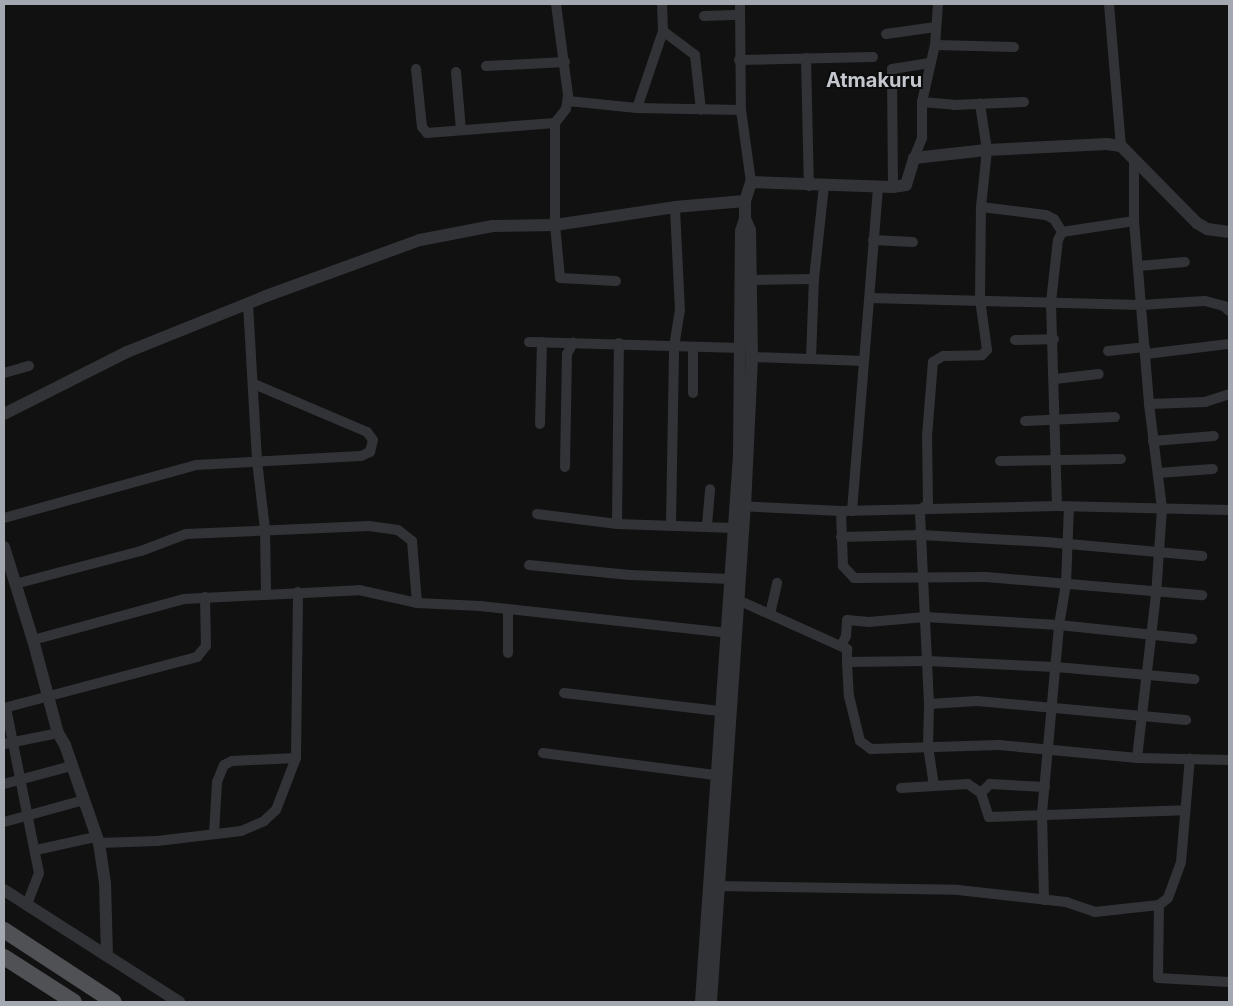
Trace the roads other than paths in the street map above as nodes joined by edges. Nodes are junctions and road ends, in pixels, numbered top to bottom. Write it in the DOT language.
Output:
graph roads {
  1 [pos="556,4"];
  2 [pos="662,4"];
  3 [pos="740,4"];
  4 [pos="938,4"];
  5 [pos="1109,4"];
  6 [pos="740,15"];
  7 [pos="704,16"];
  8 [pos="936,27"];
  9 [pos="663,31"];
  10 [pos="886,34"];
  11 [pos="935,45"];
  12 [pos="1014,47"];
  13 [pos="873,57"];
  14 [pos="806,58"];
  15 [pos="740,60"];
  16 [pos="565,62"];
  17 [pos="929,63"];
  18 [pos="486,66"];
  19 [pos="416,69"];
  20 [pos="456,72"];
  21 [pos="568,102"];
  22 [pos="922,102"];
  23 [pos="1024,102"];
  24 [pos="980,104"];
  25 [pos="637,108"];
  26 [pos="701,110"];
  27 [pos="741,110"];
  28 [pos="554,123"];
  29 [pos="461,130"];
  30 [pos="1121,146"];
  31 [pos="987,150"];
  32 [pos="914,158"];
  33 [pos="1134,160"];
  34 [pos="751,182"];
  35 [pos="809,186"];
  36 [pos="824,186"];
  37 [pos="878,187"];
  38 [pos="893,187"];
  39 [pos="745,201"];
  40 [pos="675,207"];
  41 [pos="981,207"];
  42 [pos="1134,221"];
  43 [pos="748,224"];
  44 [pos="555,225"];
  45 [pos="1062,232"];
  46 [pos="1229,232"];
  47 [pos="873,240"];
  48 [pos="913,242"];
  49 [pos="1185,262"];
  50 [pos="1138,266"];
  51 [pos="814,279"];
  52 [pos="751,280"];
  53 [pos="616,281"];
  54 [pos="870,298"];
  55 [pos="980,299"];
  56 [pos="1051,302"];
  57 [pos="248,304"];
  58 [pos="1141,305"];
  59 [pos="1229,311"];
  60 [pos="1054,339"];
  61 [pos="1014,340"];
  62 [pos="530,342"];
  63 [pos="542,342"];
  64 [pos="573,343"];
  65 [pos="619,343"];
  66 [pos="1229,344"];
  67 [pos="674,347"];
  68 [pos="741,348"];
  69 [pos="693,349"];
  70 [pos="1108,351"];
  71 [pos="1146,351"];
  72 [pos="752,357"];
  73 [pos="811,359"];
  74 [pos="864,361"];
  75 [pos="28,366"];
  76 [pos="4,373"];
  77 [pos="1099,374"];
  78 [pos="1055,378"];
  79 [pos="254,384"];
  80 [pos="693,393"];
  81 [pos="1229,394"];
  82 [pos="1149,404"];
  83 [pos="4,414"];
  84 [pos="1115,418"];
  85 [pos="1024,420"];
  86 [pos="1055,420"];
  87 [pos="540,424"];
  88 [pos="1214,436"];
  89 [pos="1153,441"];
  90 [pos="1121,459"];
  91 [pos="1056,460"];
  92 [pos="257,461"];
  93 [pos="1000,461"];
  94 [pos="565,467"];
  95 [pos="1212,470"];
  96 [pos="1158,474"];
  97 [pos="710,489"];
  98 [pos="1058,506"];
  99 [pos="740,507"];
  100 [pos="1069,507"];
  101 [pos="1162,509"];
  102 [pos="920,510"];
  103 [pos="1229,510"];
  104 [pos="841,511"];
  105 [pos="852,511"];
  106 [pos="536,514"];
  107 [pos="4,518"];
  108 [pos="616,524"];
  109 [pos="672,524"];
  110 [pos="708,525"];
  111 [pos="734,528"];
  112 [pos="265,529"];
  113 [pos="921,535"];
  114 [pos="841,537"];
  115 [pos="1068,544"];
  116 [pos="4,548"];
  117 [pos="1160,552"];
  118 [pos="1202,556"];
  119 [pos="528,565"];
  120 [pos="923,577"];
  121 [pos="731,579"];
  122 [pos="777,583"];
  123 [pos="15,584"];
  124 [pos="1066,584"];
  125 [pos="266,592"];
  126 [pos="298,592"];
  127 [pos="1156,594"];
  128 [pos="1202,595"];
  129 [pos="205,597"];
  130 [pos="738,600"];
  131 [pos="417,602"];
  132 [pos="508,610"];
  133 [pos="770,614"];
  134 [pos="925,617"];
  135 [pos="1059,625"];
  136 [pos="728,633"];
  137 [pos="1150,634"];
  138 [pos="1192,639"];
  139 [pos="33,640"];
  140 [pos="842,646"];
  141 [pos="508,653"];
  142 [pos="927,661"];
  143 [pos="847,662"];
  144 [pos="1056,667"];
  145 [pos="1145,674"];
  146 [pos="1194,679"];
  147 [pos="564,693"];
  148 [pos="48,697"];
  149 [pos="930,704"];
  150 [pos="5,708"];
  151 [pos="1053,708"];
  152 [pos="719,711"];
  153 [pos="1140,715"];
  154 [pos="1186,720"];
  155 [pos="58,733"];
  156 [pos="8,744"];
  157 [pos="928,746"];
  158 [pos="1048,749"];
  159 [pos="543,753"];
  160 [pos="296,758"];
  161 [pos="1137,758"];
  162 [pos="1190,758"];
  163 [pos="1229,760"];
  164 [pos="71,766"];
  165 [pos="715,775"];
  166 [pos="19,780"];
  167 [pos="4,784"];
  168 [pos="934,786"];
  169 [pos="1045,787"];
  170 [pos="901,788"];
  171 [pos="981,793"];
  172 [pos="84,800"];
  173 [pos="1185,810"];
  174 [pos="1042,813"];
  175 [pos="27,816"];
  176 [pos="4,822"];
  177 [pos="214,834"];
  178 [pos="97,840"];
  179 [pos="36,850"];
  180 [pos="714,886"];
  181 [pos="4,890"];
  182 [pos="1044,900"];
  183 [pos="27,905"];
  184 [pos="1159,906"];
  185 [pos="4,930"];
  186 [pos="107,956"];
  187 [pos="4,957"];
  188 [pos="1229,982"];
  189 [pos="74,1002"];
  190 [pos="114,1002"];
  191 [pos="179,1002"];
  192 [pos="701,1002"];
  193 [pos="711,1002"];
  1 -- 16 [label="street"];
  2 -- 9 [label="street"];
  3 -- 6 [label="street"];
  4 -- 8 [label="street"];
  5 -- 30 [label="street"];
  6 -- 7 [label="street"];
  6 -- 15 [label="street"];
  8 -- 10 [label="street"];
  8 -- 11 [label="street"];
  9 -- 25 [label="street"];
  9 -- 26 [label="street"];
  11 -- 12 [label="street"];
  11 -- 17 [label="street"];
  13 -- 14 [label="street"];
  14 -- 15 [label="street"];
  14 -- 35 [label="street"];
  15 -- 27 [label="street"];
  16 -- 18 [label="street"];
  16 -- 21 [label="street"];
  17 -- 22 [label="street"];
  17 -- 38 [label="street"];
  19 -- 29 [label="street"];
  20 -- 29 [label="street"];
  21 -- 25 [label="street"];
  21 -- 28 [label="street"];
  22 -- 24 [label="street"];
  22 -- 32 [label="street"];
  23 -- 24 [label="street"];
  24 -- 31 [label="street"];
  25 -- 26 [label="street"];
  26 -- 27 [label="street"];
  27 -- 34 [label="street"];
  28 -- 29 [label="street"];
  28 -- 44 [label="street"];
  30 -- 31 [label="street"];
  30 -- 33 [label="street"];
  31 -- 32 [label="street"];
  31 -- 41 [label="street"];
  32 -- 38 [label="street"];
  33 -- 42 [label="street"];
  33 -- 46 [label="street"];
  34 -- 35 [label="street"];
  34 -- 39 [label="street"];
  35 -- 36 [label="street"];
  36 -- 37 [label="street"];
  36 -- 51 [label="street"];
  37 -- 38 [label="street"];
  37 -- 47 [label="street"];
  39 -- 40 [label="street"];
  39 -- 43 [label="street"];
  40 -- 44 [label="street"];
  40 -- 67 [label="street"];
  41 -- 45 [label="street"];
  41 -- 55 [label="street"];
  42 -- 45 [label="street"];
  42 -- 50 [label="street"];
  43 -- 52 [label="street"];
  43 -- 68 [label="street"];
  44 -- 53 [label="street"];
  44 -- 57 [label="street"];
  45 -- 56 [label="street"];
  47 -- 48 [label="street"];
  47 -- 54 [label="street"];
  49 -- 50 [label="street"];
  50 -- 58 [label="street"];
  51 -- 52 [label="street"];
  51 -- 73 [label="street"];
  52 -- 72 [label="street"];
  54 -- 55 [label="street"];
  54 -- 74 [label="street"];
  55 -- 56 [label="street"];
  55 -- 102 [label="street"];
  56 -- 58 [label="street"];
  56 -- 60 [label="street"];
  57 -- 79 [label="street"];
  57 -- 83 [label="street"];
  58 -- 59 [label="street"];
  58 -- 71 [label="street"];
  60 -- 61 [label="street"];
  60 -- 78 [label="street"];
  62 -- 63 [label="street"];
  63 -- 64 [label="street"];
  63 -- 87 [label="street"];
  64 -- 65 [label="street"];
  64 -- 94 [label="street"];
  65 -- 67 [label="street"];
  65 -- 108 [label="street"];
  66 -- 71 [label="street"];
  67 -- 69 [label="street"];
  67 -- 109 [label="street"];
  68 -- 69 [label="street"];
  68 -- 99 [label="street"];
  69 -- 80 [label="street"];
  70 -- 71 [label="street"];
  71 -- 82 [label="street"];
  72 -- 73 [label="street"];
  72 -- 99 [label="street"];
  73 -- 74 [label="street"];
  74 -- 105 [label="street"];
  75 -- 76 [label="street"];
  77 -- 78 [label="street"];
  78 -- 86 [label="street"];
  79 -- 92 [label="street"];
  79 -- 92 [label="street"];
  81 -- 82 [label="street"];
  82 -- 89 [label="street"];
  84 -- 86 [label="street"];
  85 -- 86 [label="street"];
  86 -- 91 [label="street"];
  88 -- 89 [label="street"];
  89 -- 96 [label="street"];
  90 -- 91 [label="street"];
  91 -- 93 [label="street"];
  91 -- 98 [label="street"];
  92 -- 107 [label="street"];
  92 -- 112 [label="street"];
  95 -- 96 [label="street"];
  96 -- 101 [label="street"];
  97 -- 110 [label="street"];
  98 -- 100 [label="street"];
  98 -- 102 [label="street"];
  99 -- 104 [label="street"];
  99 -- 111 [label="street"];
  99 -- 130 [label="street"];
  100 -- 101 [label="street"];
  100 -- 115 [label="street"];
  101 -- 103 [label="street"];
  101 -- 117 [label="street"];
  102 -- 105 [label="street"];
  102 -- 113 [label="street"];
  104 -- 105 [label="street"];
  104 -- 114 [label="street"];
  106 -- 108 [label="street"];
  108 -- 109 [label="street"];
  109 -- 110 [label="street"];
  110 -- 111 [label="street"];
  111 -- 121 [label="street"];
  112 -- 123 [label="street"];
  112 -- 125 [label="street"];
  112 -- 131 [label="street"];
  113 -- 114 [label="street"];
  113 -- 115 [label="street"];
  113 -- 120 [label="street"];
  114 -- 120 [label="street"];
  115 -- 117 [label="street"];
  115 -- 124 [label="street"];
  116 -- 123 [label="street"];
  117 -- 118 [label="street"];
  117 -- 127 [label="street"];
  119 -- 121 [label="street"];
  120 -- 124 [label="street"];
  120 -- 134 [label="street"];
  121 -- 136 [label="street"];
  122 -- 133 [label="street"];
  123 -- 139 [label="street"];
  124 -- 127 [label="street"];
  124 -- 135 [label="street"];
  125 -- 126 [label="street"];
  125 -- 129 [label="street"];
  126 -- 131 [label="street"];
  126 -- 160 [label="street"];
  127 -- 128 [label="street"];
  127 -- 137 [label="street"];
  129 -- 139 [label="street"];
  129 -- 148 [label="street"];
  130 -- 133 [label="street"];
  130 -- 180 [label="street"];
  131 -- 132 [label="street"];
  132 -- 136 [label="street"];
  132 -- 141 [label="street"];
  133 -- 140 [label="street"];
  134 -- 135 [label="street"];
  134 -- 140 [label="street"];
  134 -- 142 [label="street"];
  135 -- 137 [label="street"];
  135 -- 144 [label="street"];
  136 -- 152 [label="street"];
  137 -- 138 [label="street"];
  137 -- 145 [label="street"];
  139 -- 148 [label="street"];
  140 -- 143 [label="street"];
  142 -- 143 [label="street"];
  142 -- 144 [label="street"];
  142 -- 149 [label="street"];
  143 -- 157 [label="street"];
  144 -- 145 [label="street"];
  144 -- 151 [label="street"];
  145 -- 146 [label="street"];
  145 -- 153 [label="street"];
  147 -- 152 [label="street"];
  148 -- 150 [label="street"];
  148 -- 155 [label="street"];
  149 -- 151 [label="street"];
  149 -- 157 [label="street"];
  150 -- 156 [label="street"];
  151 -- 153 [label="street"];
  151 -- 158 [label="street"];
  152 -- 165 [label="street"];
  153 -- 154 [label="street"];
  153 -- 161 [label="street"];
  155 -- 156 [label="street"];
  155 -- 164 [label="street"];
  156 -- 166 [label="street"];
  157 -- 158 [label="street"];
  157 -- 168 [label="street"];
  158 -- 161 [label="street"];
  158 -- 169 [label="street"];
  159 -- 165 [label="street"];
  160 -- 177 [label="street"];
  160 -- 177 [label="street"];
  161 -- 162 [label="street"];
  162 -- 163 [label="street"];
  162 -- 173 [label="street"];
  164 -- 166 [label="street"];
  164 -- 172 [label="street"];
  165 -- 180 [label="street"];
  166 -- 167 [label="street"];
  166 -- 175 [label="street"];
  168 -- 170 [label="street"];
  168 -- 171 [label="street"];
  169 -- 171 [label="street"];
  169 -- 174 [label="street"];
  171 -- 174 [label="street"];
  172 -- 175 [label="street"];
  172 -- 178 [label="street"];
  173 -- 174 [label="street"];
  173 -- 184 [label="street"];
  174 -- 182 [label="street"];
  175 -- 176 [label="street"];
  175 -- 179 [label="street"];
  177 -- 178 [label="street"];
  178 -- 179 [label="street"];
  178 -- 186 [label="street"];
  179 -- 183 [label="street"];
  180 -- 182 [label="street"];
  180 -- 192 [label="street"];
  180 -- 193 [label="street"];
  181 -- 183 [label="street"];
  182 -- 184 [label="street"];
  183 -- 186 [label="street"];
  184 -- 188 [label="street"];
  185 -- 190 [label="main road"];
  186 -- 191 [label="street"];
  187 -- 189 [label="main road"];
}
